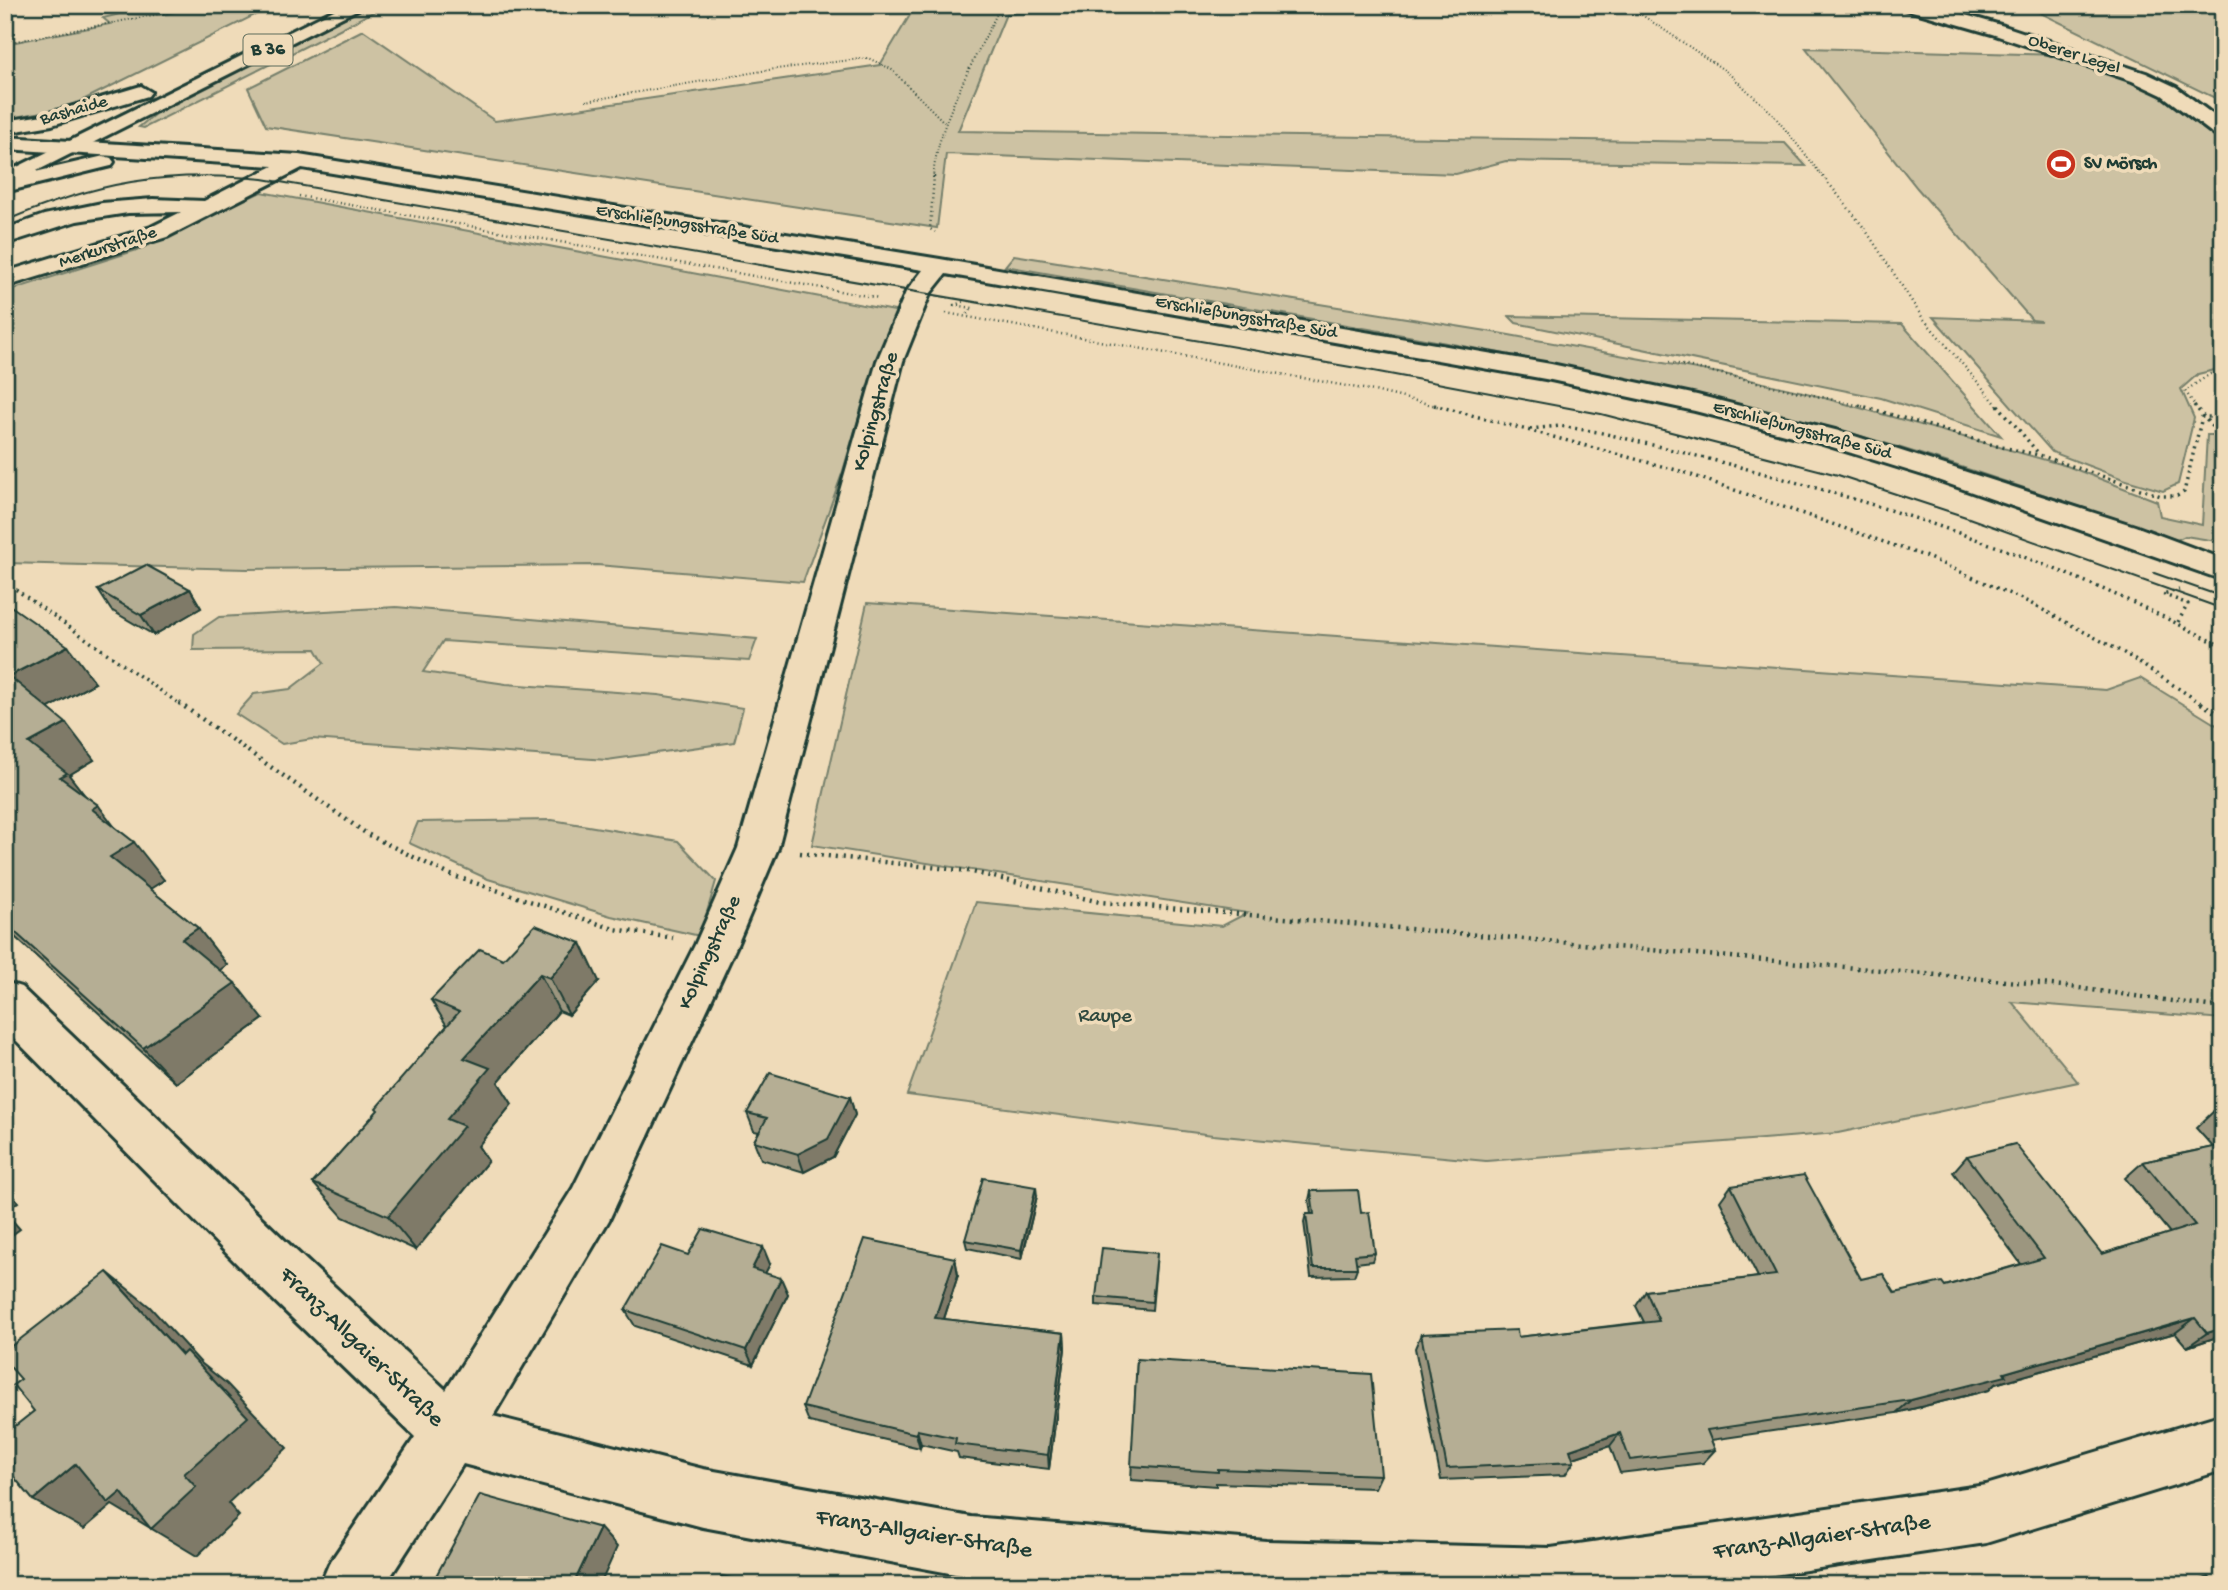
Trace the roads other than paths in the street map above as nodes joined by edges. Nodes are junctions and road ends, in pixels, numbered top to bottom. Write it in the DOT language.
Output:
graph roads {
  1 [pos="320,5"];
  2 [pos="358,5"];
  3 [pos="1911,5"];
  4 [pos="141,92"];
  5 [pos="5,129"];
  6 [pos="2223,132"];
  7 [pos="51,134"];
  8 [pos="93,138"];
  9 [pos="5,143"];
  10 [pos="30,145"];
  11 [pos="72,148"];
  12 [pos="179,154"];
  13 [pos="5,156"];
  14 [pos="249,156"];
  15 [pos="299,161"];
  16 [pos="5,183"];
  17 [pos="208,208"];
  18 [pos="5,237"];
  19 [pos="940,266"];
  20 [pos="5,280"];
  21 [pos="2223,570"];
  22 [pos="5,1000"];
  23 [pos="451,1433"];
  24 [pos="2223,1443"];
  25 [pos="350,1585"];
  1 -- 4 [label="street, B 36"];
  2 -- 8 [label="street, B 36"];
  3 -- 6 [label="street, Oberer Legel"];
  4 -- 5 [label="street, Bashaide"];
  4 -- 7 [label="street, B 36"];
  5 -- 7 [label="street, Bashaide"];
  7 -- 8 [label="street, Erschließungsstraße Süd"];
  7 -- 10 [label="street, B 36"];
  8 -- 11 [label="street, B 36"];
  8 -- 14 [label="street, Erschließungsstraße Süd"];
  9 -- 10 [label="street, Bashaide"];
  10 -- 11 [label="street, Erschließungsstraße Süd"];
  10 -- 13 [label="street, B 36"];
  11 -- 12 [label="street, Erschließungsstraße Süd"];
  11 -- 16 [label="street, B 36"];
  12 -- 14 [label="street, Erschließungsstraße Süd"];
  12 -- 16 [label="street, Erschließungsstraße Süd"];
  14 -- 15 [label="street, Erschließungsstraße Süd"];
  15 -- 17 [label="street, Merkurstraße"];
  15 -- 19 [label="street, Erschließungsstraße Süd"];
  17 -- 18 [label="street, Merkurstraße"];
  17 -- 20 [label="street, Merkurstraße"];
  19 -- 21 [label="street, Erschließungsstraße Süd"];
  19 -- 23 [label="street, Kolpingstraße"];
  22 -- 23 [label="street, Franz-Allgaier-Straße"];
  23 -- 24 [label="street, Franz-Allgaier-Straße"];
  23 -- 25 [label="street, Kolpingstraße"];
}
